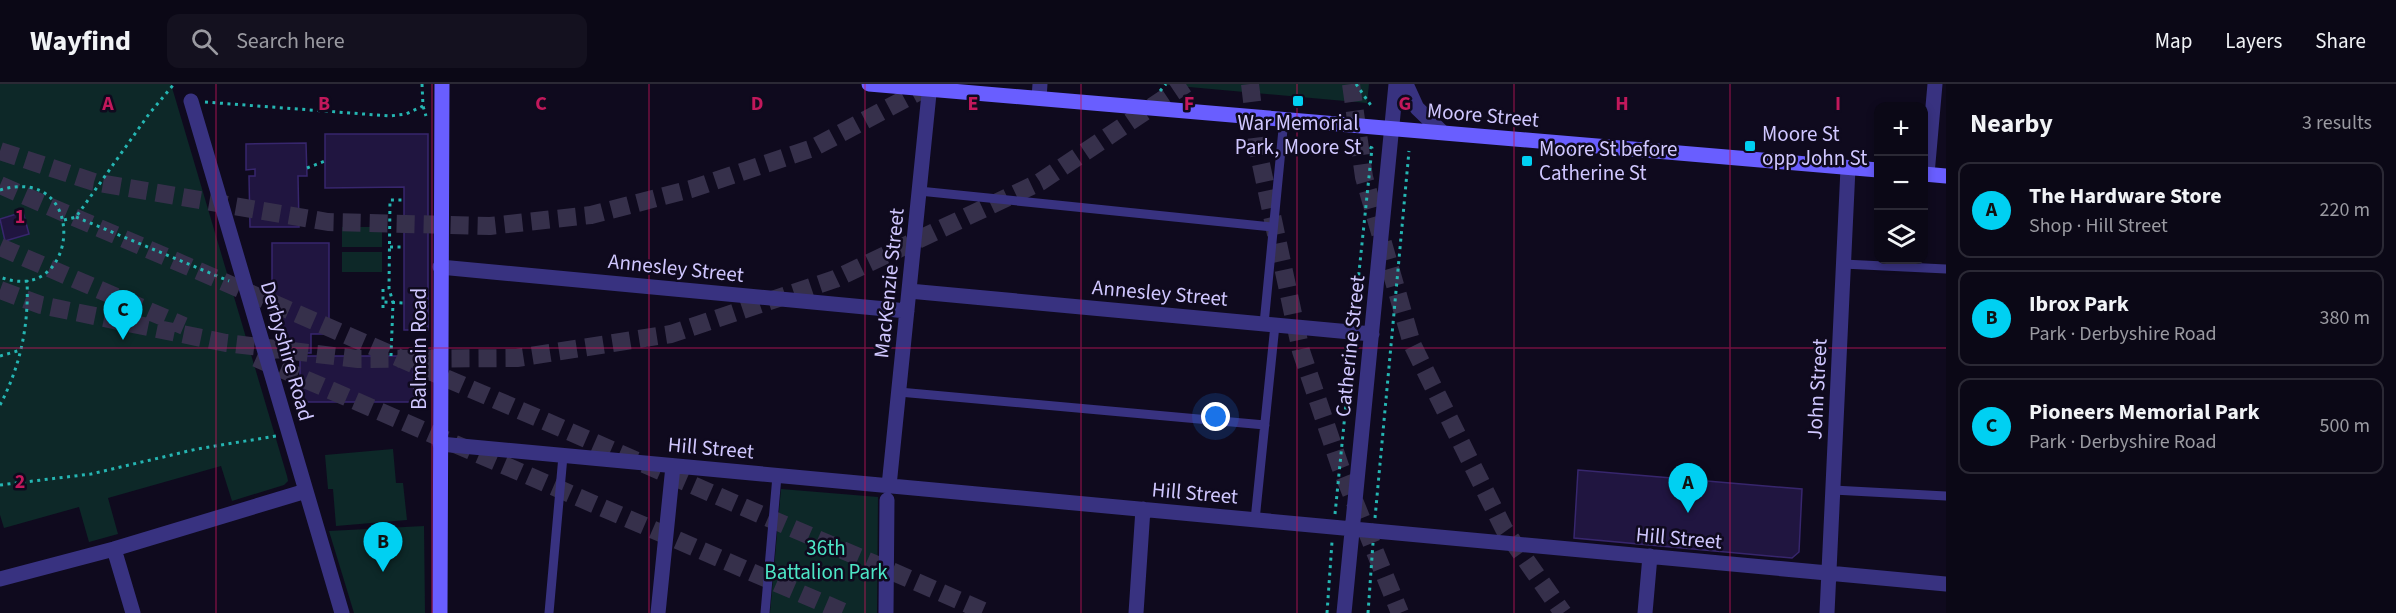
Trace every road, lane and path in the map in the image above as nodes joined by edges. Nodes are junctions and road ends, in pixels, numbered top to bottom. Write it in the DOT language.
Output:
graph roads {
  1 [pos="174,84"];
  2 [pos="422,84"];
  3 [pos="442,84"];
  4 [pos="869,84"];
  5 [pos="1166,84"];
  6 [pos="1356,84"];
  7 [pos="1396,84"];
  8 [pos="1406,84"];
  9 [pos="1935,84"];
  10 [pos="930,87"];
  11 [pos="1160,90"];
  12 [pos="1039,91"];
  13 [pos="191,101"];
  14 [pos="1372,107"];
  15 [pos="1284,119"];
  16 [pos="1392,128"];
  17 [pos="1442,132"];
  18 [pos="1367,146"];
  19 [pos="1409,151"];
  20 [pos="1927,156"];
  21 [pos="325,161"];
  22 [pos="307,168"];
  23 [pos="1848,168"];
  24 [pos="1874,170"];
  25 [pos="1928,174"];
  26 [pos="1946,176"];
  27 [pos="0,190"];
  28 [pos="919,191"];
  29 [pos="404,200"];
  30 [pos="76,216"];
  31 [pos="64,220"];
  32 [pos="1274,227"];
  33 [pos="390,247"];
  34 [pos="404,247"];
  35 [pos="1844,264"];
  36 [pos="440,267"];
  37 [pos="1946,270"];
  38 [pos="0,277"];
  39 [pos="27,279"];
  40 [pos="246,287"];
  41 [pos="382,289"];
  42 [pos="909,291"];
  43 [pos="383,302"];
  44 [pos="393,303"];
  45 [pos="404,303"];
  46 [pos="383,308"];
  47 [pos="907,311"];
  48 [pos="1270,324"];
  49 [pos="1353,332"];
  50 [pos="1372,334"];
  51 [pos="23,350"];
  52 [pos="0,356"];
  53 [pos="391,356"];
  54 [pos="899,392"];
  55 [pos="0,405"];
  56 [pos="1265,425"];
  57 [pos="278,435"];
  58 [pos="440,444"];
  59 [pos="563,456"];
  60 [pos="673,466"];
  61 [pos="777,476"];
  62 [pos="0,484"];
  63 [pos="1833,490"];
  64 [pos="306,491"];
  65 [pos="888,493"];
  66 [pos="1946,496"];
  67 [pos="1143,509"];
  68 [pos="1256,520"];
  69 [pos="1334,527"];
  70 [pos="1351,529"];
  71 [pos="1374,531"];
  72 [pos="114,549"];
  73 [pos="1650,556"];
  74 [pos="1829,573"];
  75 [pos="0,579"];
  76 [pos="1946,584"];
  77 [pos="133,613"];
  78 [pos="342,613"];
  79 [pos="440,613"];
  80 [pos="549,613"];
  81 [pos="658,613"];
  82 [pos="765,613"];
  83 [pos="886,613"];
  84 [pos="1136,613"];
  85 [pos="1327,613"];
  86 [pos="1344,613"];
  87 [pos="1368,613"];
  88 [pos="1645,613"];
  89 [pos="1827,613"];
  1 -- 30 [label="path"];
  2 -- 13 [label="path"];
  3 -- 36 [label="main road, Balmain Road"];
  4 -- 10 [label="main road, Moore Street"];
  5 -- 11 [label="path"];
  6 -- 14 [label="path"];
  7 -- 16 [label="street, Catherine Street"];
  8 -- 17 [label="street"];
  9 -- 20 [label="street"];
  10 -- 12 [label="main road, Moore Street"];
  10 -- 28 [label="street, MacKenzie Street"];
  12 -- 15 [label="main road, Moore Street"];
  13 -- 40 [label="street, Derbyshire Road"];
  15 -- 16 [label="main road, Moore Street"];
  15 -- 32 [label="lane"];
  16 -- 17 [label="main road, Moore Street"];
  16 -- 50 [label="street, Catherine Street"];
  17 -- 23 [label="main road, Moore Street"];
  18 -- 49 [label="path"];
  19 -- 71 [label="path, Catherine Street"];
  21 -- 22 [label="path"];
  23 -- 24 [label="main road, Moore Street"];
  23 -- 35 [label="street, John Street"];
  25 -- 26 [label="main road"];
  27 -- 31 [label="path"];
  28 -- 32 [label="lane"];
  28 -- 42 [label="street, MacKenzie Street"];
  29 -- 33 [label="path, bridge"];
  30 -- 31 [label="path"];
  30 -- 40 [label="path"];
  31 -- 39 [label="path"];
  32 -- 48 [label="lane"];
  33 -- 34 [label="path"];
  33 -- 44 [label="path, bridge"];
  35 -- 37 [label="lane"];
  35 -- 63 [label="street, John Street"];
  36 -- 47 [label="street, Annesley Street"];
  36 -- 58 [label="main road, Balmain Road"];
  38 -- 39 [label="path"];
  39 -- 51 [label="path"];
  40 -- 64 [label="street, Derbyshire Road"];
  41 -- 43 [label="path"];
  42 -- 47 [label="street, MacKenzie Street"];
  42 -- 48 [label="street, Annesley Street"];
  43 -- 44 [label="path"];
  43 -- 46 [label="path"];
  44 -- 45 [label="path"];
  44 -- 53 [label="path, bridge"];
  47 -- 54 [label="street, MacKenzie Street"];
  48 -- 49 [label="street, Annesley Street"];
  48 -- 56 [label="lane"];
  49 -- 50 [label="street, Annesley Street"];
  49 -- 69 [label="path"];
  50 -- 70 [label="street, Catherine Street"];
  51 -- 52 [label="path"];
  51 -- 55 [label="path"];
  54 -- 56 [label="lane"];
  54 -- 65 [label="street, MacKenzie Street"];
  56 -- 68 [label="lane"];
  57 -- 62 [label="path"];
  58 -- 59 [label="street, Hill Street"];
  58 -- 79 [label="main road, Balmain Road"];
  59 -- 60 [label="street, Hill Street"];
  59 -- 80 [label="lane"];
  60 -- 61 [label="street, Hill Street"];
  60 -- 81 [label="street"];
  61 -- 65 [label="street, Hill Street"];
  61 -- 82 [label="lane"];
  63 -- 66 [label="lane"];
  63 -- 74 [label="street, John Street"];
  64 -- 72 [label="street"];
  64 -- 78 [label="street, Derbyshire Road"];
  65 -- 67 [label="street, Hill Street"];
  65 -- 83 [label="street, MacKenzie Street"];
  67 -- 68 [label="street, Hill Street"];
  67 -- 84 [label="street"];
  68 -- 69 [label="street, Hill Street"];
  69 -- 70 [label="street, Hill Street"];
  69 -- 85 [label="path"];
  70 -- 71 [label="street, Hill Street"];
  70 -- 86 [label="street, Catherine Street"];
  71 -- 73 [label="street, Hill Street"];
  71 -- 87 [label="path, Catherine Street"];
  72 -- 75 [label="street"];
  72 -- 77 [label="street"];
  73 -- 74 [label="street, Hill Street"];
  73 -- 88 [label="street"];
  74 -- 76 [label="street, Hill Street"];
  74 -- 89 [label="street, John Street"];
}
